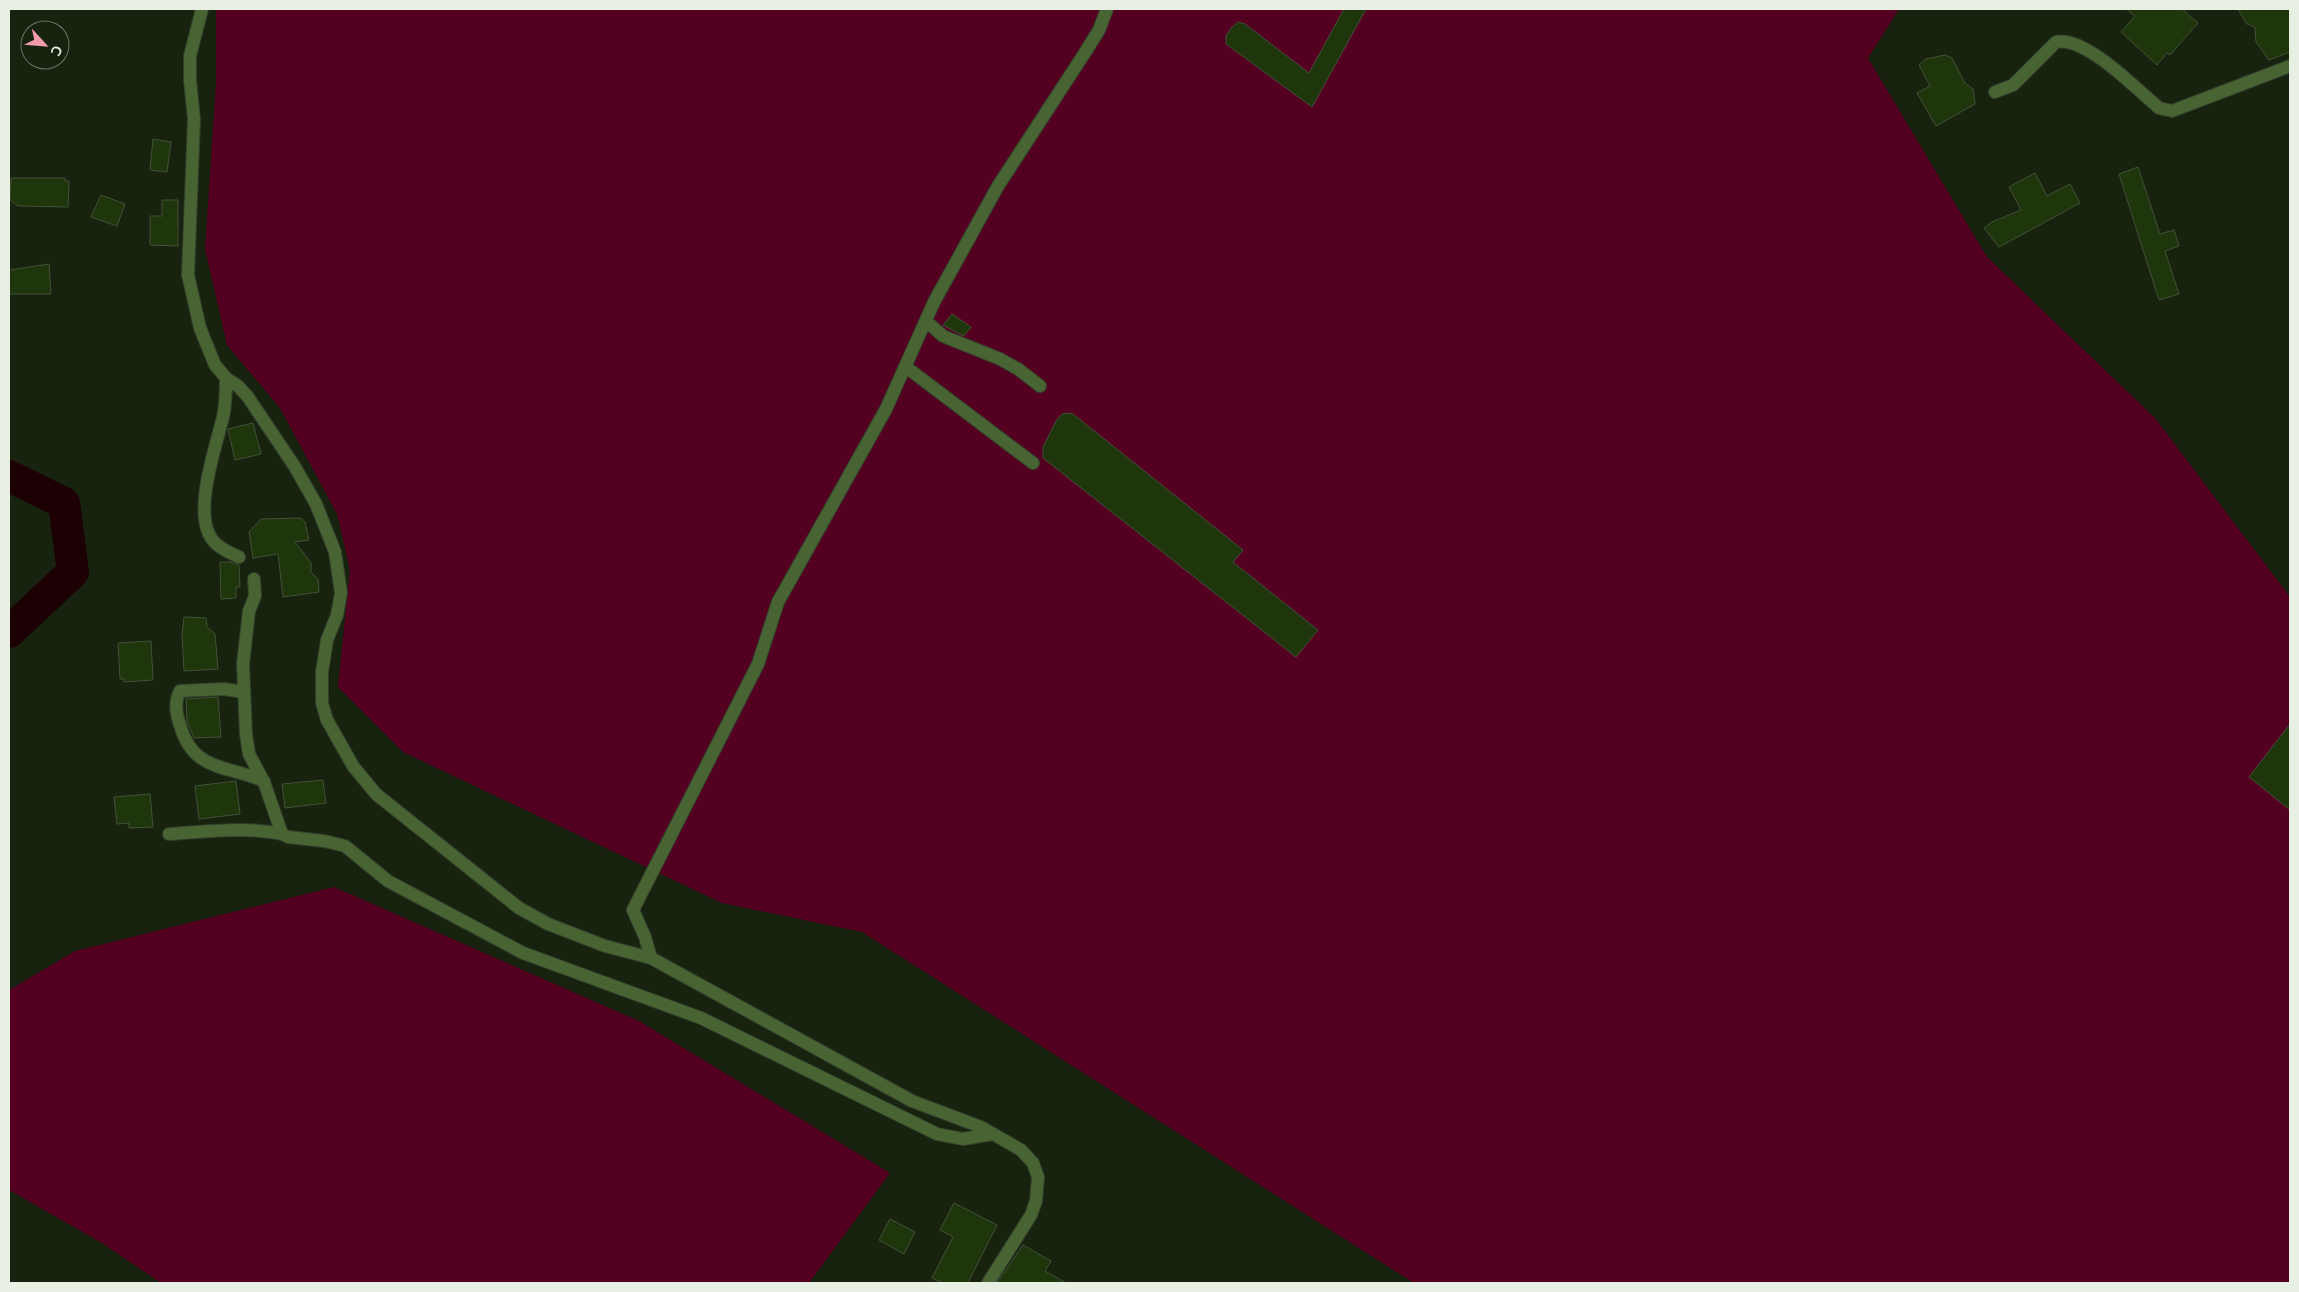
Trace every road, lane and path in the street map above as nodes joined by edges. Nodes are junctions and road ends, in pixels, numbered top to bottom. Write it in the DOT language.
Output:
graph roads {
  1 [pos="202,9"];
  2 [pos="1109,10"];
  3 [pos="2290,66"];
  4 [pos="1994,92"];
  5 [pos="926,321"];
  6 [pos="906,367"];
  7 [pos="226,378"];
  8 [pos="1040,386"];
  9 [pos="1033,463"];
  10 [pos="239,557"];
  11 [pos="254,579"];
  12 [pos="244,692"];
  13 [pos="264,782"];
  14 [pos="169,834"];
  15 [pos="282,834"];
  16 [pos="651,958"];
  17 [pos="993,1134"];
  18 [pos="988,1283"];
  1 -- 7 [label="street"];
  2 -- 5 [label="street"];
  3 -- 4 [label="street"];
  5 -- 6 [label="street"];
  5 -- 8 [label="street"];
  6 -- 9 [label="street"];
  6 -- 16 [label="street"];
  7 -- 10 [label="street"];
  7 -- 16 [label="street"];
  11 -- 12 [label="street"];
  12 -- 13 [label="street"];
  12 -- 13 [label="street"];
  13 -- 15 [label="street"];
  14 -- 15 [label="street"];
  15 -- 17 [label="street"];
  16 -- 17 [label="street"];
  17 -- 18 [label="street"];
}
